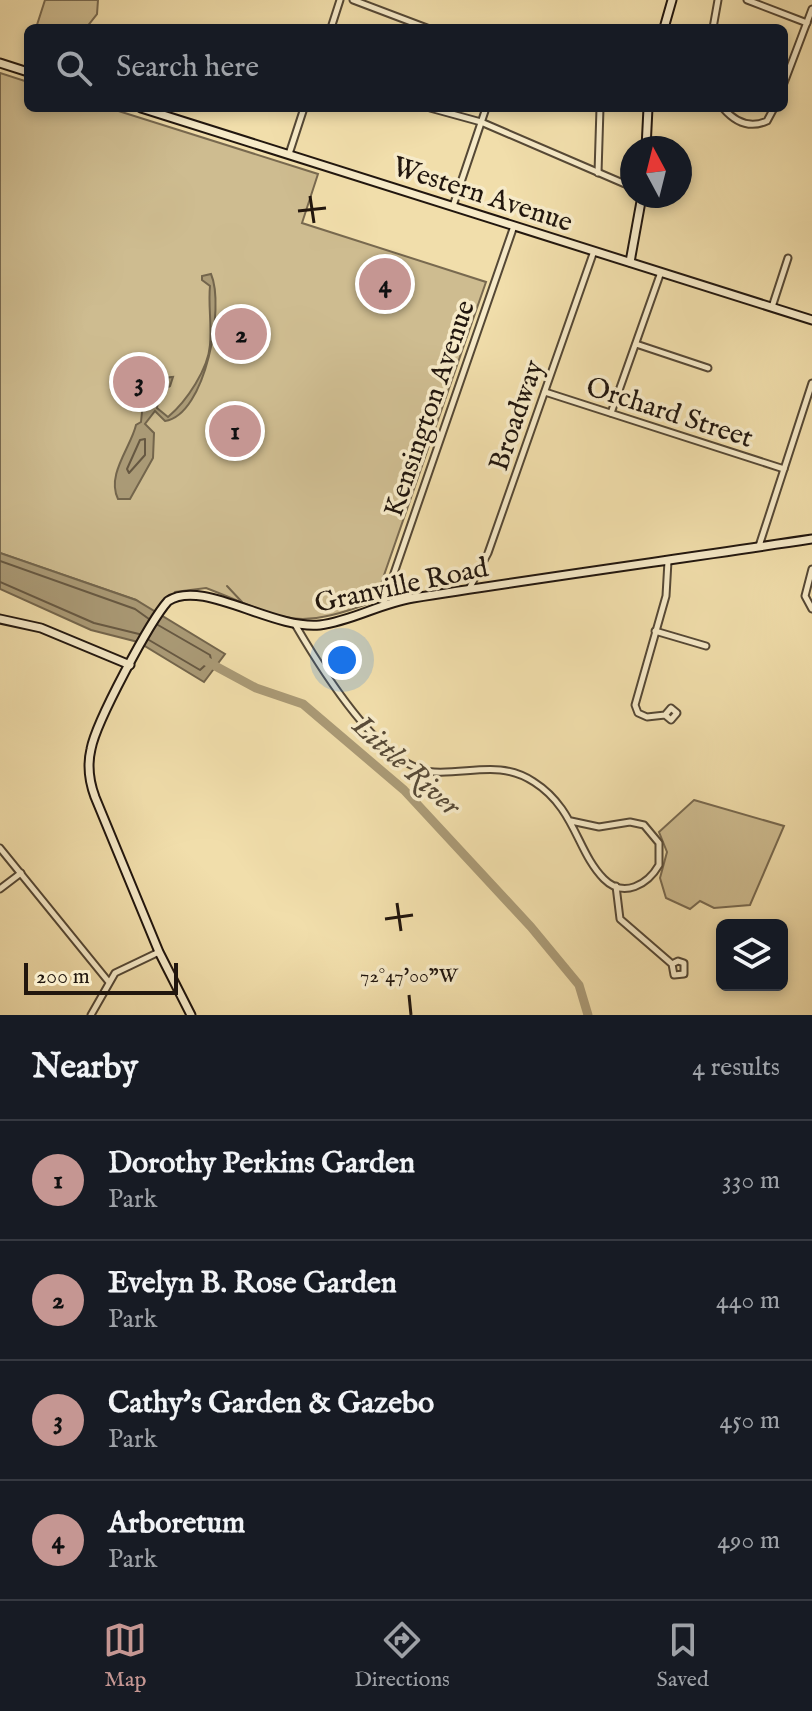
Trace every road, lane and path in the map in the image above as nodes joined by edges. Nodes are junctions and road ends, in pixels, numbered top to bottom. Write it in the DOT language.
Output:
graph roads {
  1 [pos="340,0"];
  2 [pos="353,0"];
  3 [pos="672,0"];
  4 [pos="718,0"];
  5 [pos="747,0"];
  6 [pos="812,9"];
  7 [pos="807,23"];
  8 [pos="332,24"];
  9 [pos="416,24"];
  10 [pos="665,24"];
  11 [pos="714,24"];
  12 [pos="0,63"];
  13 [pos="24,71"];
  14 [pos="788,73"];
  15 [pos="154,112"];
  16 [pos="303,112"];
  17 [pos="445,112"];
  18 [pos="485,112"];
  19 [pos="600,112"];
  20 [pos="648,112"];
  21 [pos="728,112"];
  22 [pos="772,112"];
  23 [pos="481,122"];
  24 [pos="647,136"];
  25 [pos="289,154"];
  26 [pos="598,173"];
  27 [pos="620,182"];
  28 [pos="453,206"];
  29 [pos="640,208"];
  30 [pos="514,226"];
  31 [pos="594,251"];
  32 [pos="788,258"];
  33 [pos="630,262"];
  34 [pos="661,272"];
  35 [pos="772,307"];
  36 [pos="812,320"];
  37 [pos="636,344"];
  38 [pos="708,368"];
  39 [pos="812,383"];
  40 [pos="545,392"];
  41 [pos="611,413"];
  42 [pos="784,469"];
  43 [pos="812,539"];
  44 [pos="758,547"];
  45 [pos="668,561"];
  46 [pos="812,569"];
  47 [pos="468,590"];
  48 [pos="383,605"];
  49 [pos="812,609"];
  50 [pos="0,619"];
  51 [pos="296,626"];
  52 [pos="310,626"];
  53 [pos="655,631"];
  54 [pos="305,642"];
  55 [pos="706,646"];
  56 [pos="130,665"];
  57 [pos="665,715"];
  58 [pos="571,821"];
  59 [pos="0,848"];
  60 [pos="21,873"];
  61 [pos="616,886"];
  62 [pos="0,889"];
  63 [pos="159,952"];
  64 [pos="672,964"];
  65 [pos="108,981"];
  66 [pos="91,1015"];
  67 [pos="191,1015"];
  1 -- 8 [label="street"];
  2 -- 9 [label="street"];
  3 -- 10 [label="street"];
  4 -- 11 [label="street"];
  5 -- 7 [label="street"];
  6 -- 7 [label="street"];
  7 -- 14 [label="street"];
  12 -- 13 [label="street"];
  15 -- 25 [label="street, Western Avenue"];
  16 -- 25 [label="street"];
  17 -- 23 [label="street"];
  18 -- 23 [label="street"];
  19 -- 26 [label="street"];
  20 -- 24 [label="street"];
  21 -- 22 [label="street"];
  23 -- 26 [label="street"];
  23 -- 28 [label="street"];
  25 -- 28 [label="street, Western Avenue"];
  26 -- 27 [label="street"];
  28 -- 30 [label="street, Western Avenue"];
  29 -- 33 [label="street"];
  30 -- 31 [label="street, Western Avenue"];
  30 -- 48 [label="street, Kensington Avenue"];
  31 -- 33 [label="street, Western Avenue"];
  31 -- 40 [label="street, Broadway"];
  32 -- 35 [label="street"];
  33 -- 34 [label="street, Western Avenue"];
  34 -- 35 [label="street, Western Avenue"];
  34 -- 37 [label="street"];
  35 -- 36 [label="street, Western Avenue"];
  37 -- 38 [label="street"];
  37 -- 41 [label="street"];
  39 -- 42 [label="street"];
  40 -- 41 [label="street, Orchard Street"];
  40 -- 47 [label="street, Broadway"];
  41 -- 42 [label="street, Orchard Street"];
  42 -- 44 [label="street"];
  43 -- 44 [label="street, Granville Road"];
  44 -- 45 [label="street, Granville Road"];
  45 -- 47 [label="street, Granville Road"];
  45 -- 53 [label="street"];
  46 -- 49 [label="street"];
  47 -- 48 [label="street, Granville Road"];
  48 -- 52 [label="street, Granville Road"];
  50 -- 56 [label="street"];
  51 -- 52 [label="street, Granville Road"];
  51 -- 54 [label="street"];
  51 -- 56 [label="street, Granville Road"];
  52 -- 54 [label="street"];
  53 -- 55 [label="street"];
  53 -- 57 [label="street"];
  54 -- 58 [label="street"];
  56 -- 63 [label="street, Granville Road"];
  58 -- 61 [label="street"];
  58 -- 61 [label="street"];
  59 -- 60 [label="street"];
  60 -- 62 [label="street"];
  60 -- 65 [label="street"];
  61 -- 64 [label="street"];
  63 -- 65 [label="street"];
  63 -- 67 [label="street, Granville Road"];
  65 -- 66 [label="street"];
}
